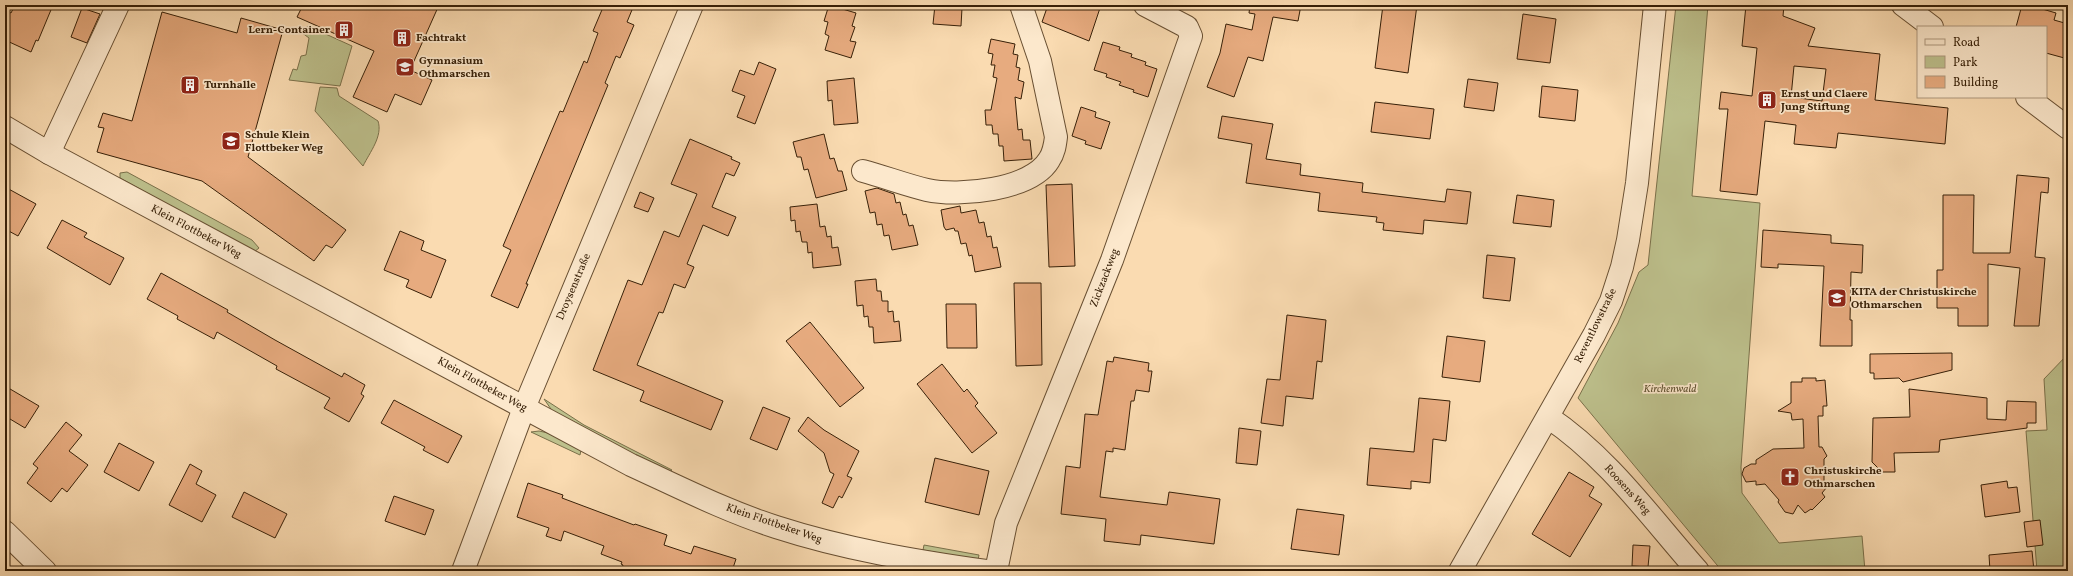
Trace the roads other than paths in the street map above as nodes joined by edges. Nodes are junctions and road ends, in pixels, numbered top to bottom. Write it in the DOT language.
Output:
graph roads {
  1 [pos="118,5"];
  2 [pos="692,5"];
  3 [pos="1021,5"];
  4 [pos="1145,5"];
  5 [pos="1655,5"];
  6 [pos="1902,5"];
  7 [pos="1931,26"];
  8 [pos="2028,98"];
  9 [pos="5,127"];
  10 [pos="2068,128"];
  11 [pos="49,153"];
  12 [pos="863,171"];
  13 [pos="524,408"];
  14 [pos="1548,417"];
  15 [pos="5,532"];
  16 [pos="45,571"];
  17 [pos="463,571"];
  18 [pos="986,571"];
  19 [pos="996,571"];
  20 [pos="1460,571"];
  21 [pos="1698,571"];
  1 -- 11 [label="street"];
  2 -- 13 [label="street, Droysenstraße"];
  3 -- 12 [label="street"];
  4 -- 19 [label="street, Zickzackweg"];
  5 -- 14 [label="street, Reventlowstraße"];
  6 -- 7 [label="street"];
  8 -- 10 [label="street"];
  9 -- 11 [label="street, Klein Flottbeker Weg"];
  11 -- 13 [label="street, Klein Flottbeker Weg"];
  13 -- 17 [label="street, Droysenstraße"];
  13 -- 18 [label="street, Klein Flottbeker Weg"];
  14 -- 20 [label="street, Reventlowstraße"];
  14 -- 21 [label="street, Roosens Weg"];
  15 -- 16 [label="street"];
}
